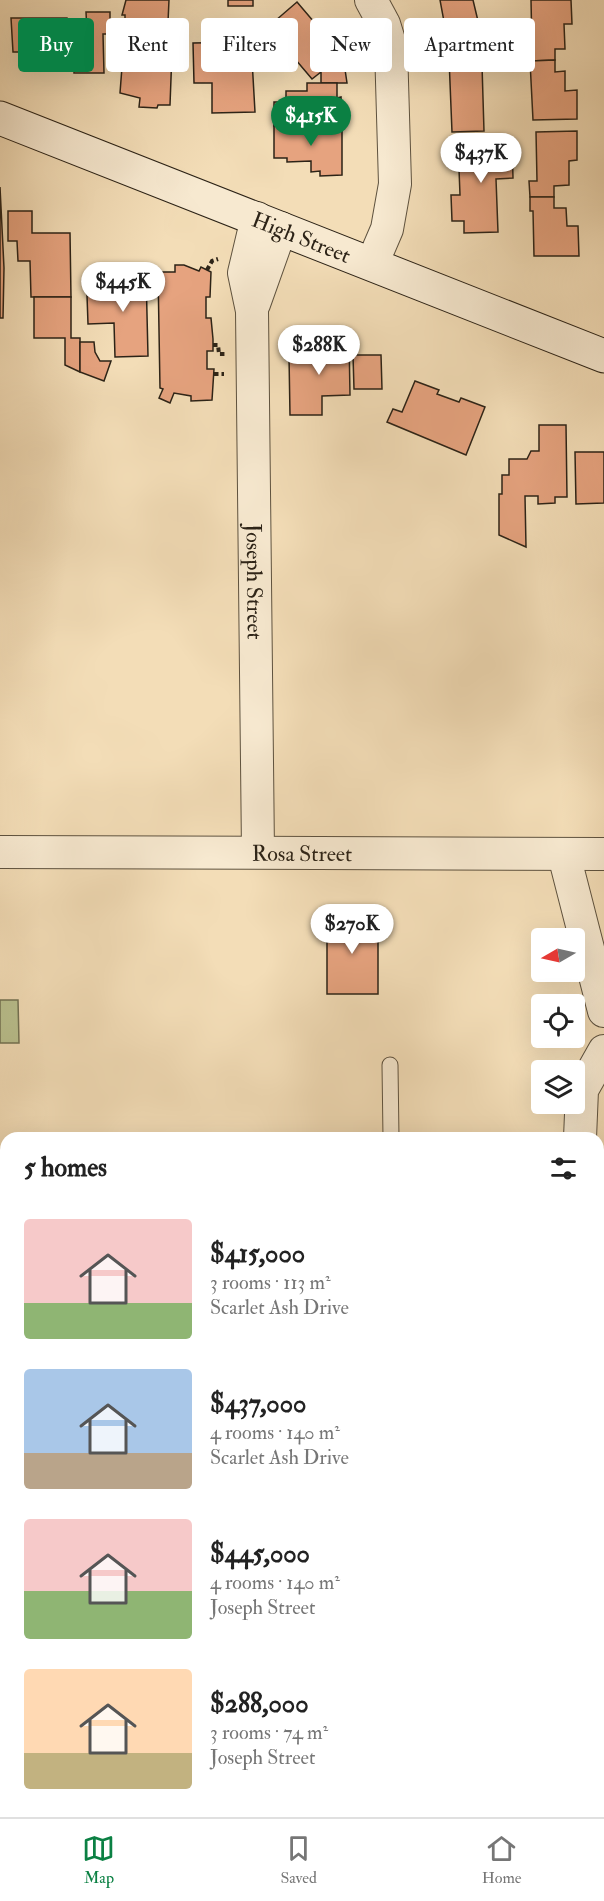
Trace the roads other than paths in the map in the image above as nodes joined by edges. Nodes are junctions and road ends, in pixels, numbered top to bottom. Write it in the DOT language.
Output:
graph roads {
  1 [pos="371,0"];
  2 [pos="0,118"];
  3 [pos="269,223"];
  4 [pos="372,264"];
  5 [pos="604,356"];
  6 [pos="0,852"];
  7 [pos="258,852"];
  8 [pos="604,854"];
  9 [pos="564,855"];
  10 [pos="604,1011"];
  11 [pos="604,1051"];
  12 [pos="390,1065"];
  13 [pos="593,1089"];
  14 [pos="391,1132"];
  15 [pos="582,1132"];
  1 -- 4 [label="street"];
  2 -- 3 [label="main road, High Street"];
  3 -- 4 [label="main road, High Street"];
  3 -- 7 [label="street, Joseph Street"];
  4 -- 5 [label="main road, High Street"];
  6 -- 7 [label="street, Rosa Street"];
  7 -- 9 [label="street, Rosa Street"];
  8 -- 9 [label="street, Rosa Street"];
  9 -- 10 [label="street"];
  11 -- 13 [label="street"];
  12 -- 14 [label="lane"];
  13 -- 15 [label="street"];
}
